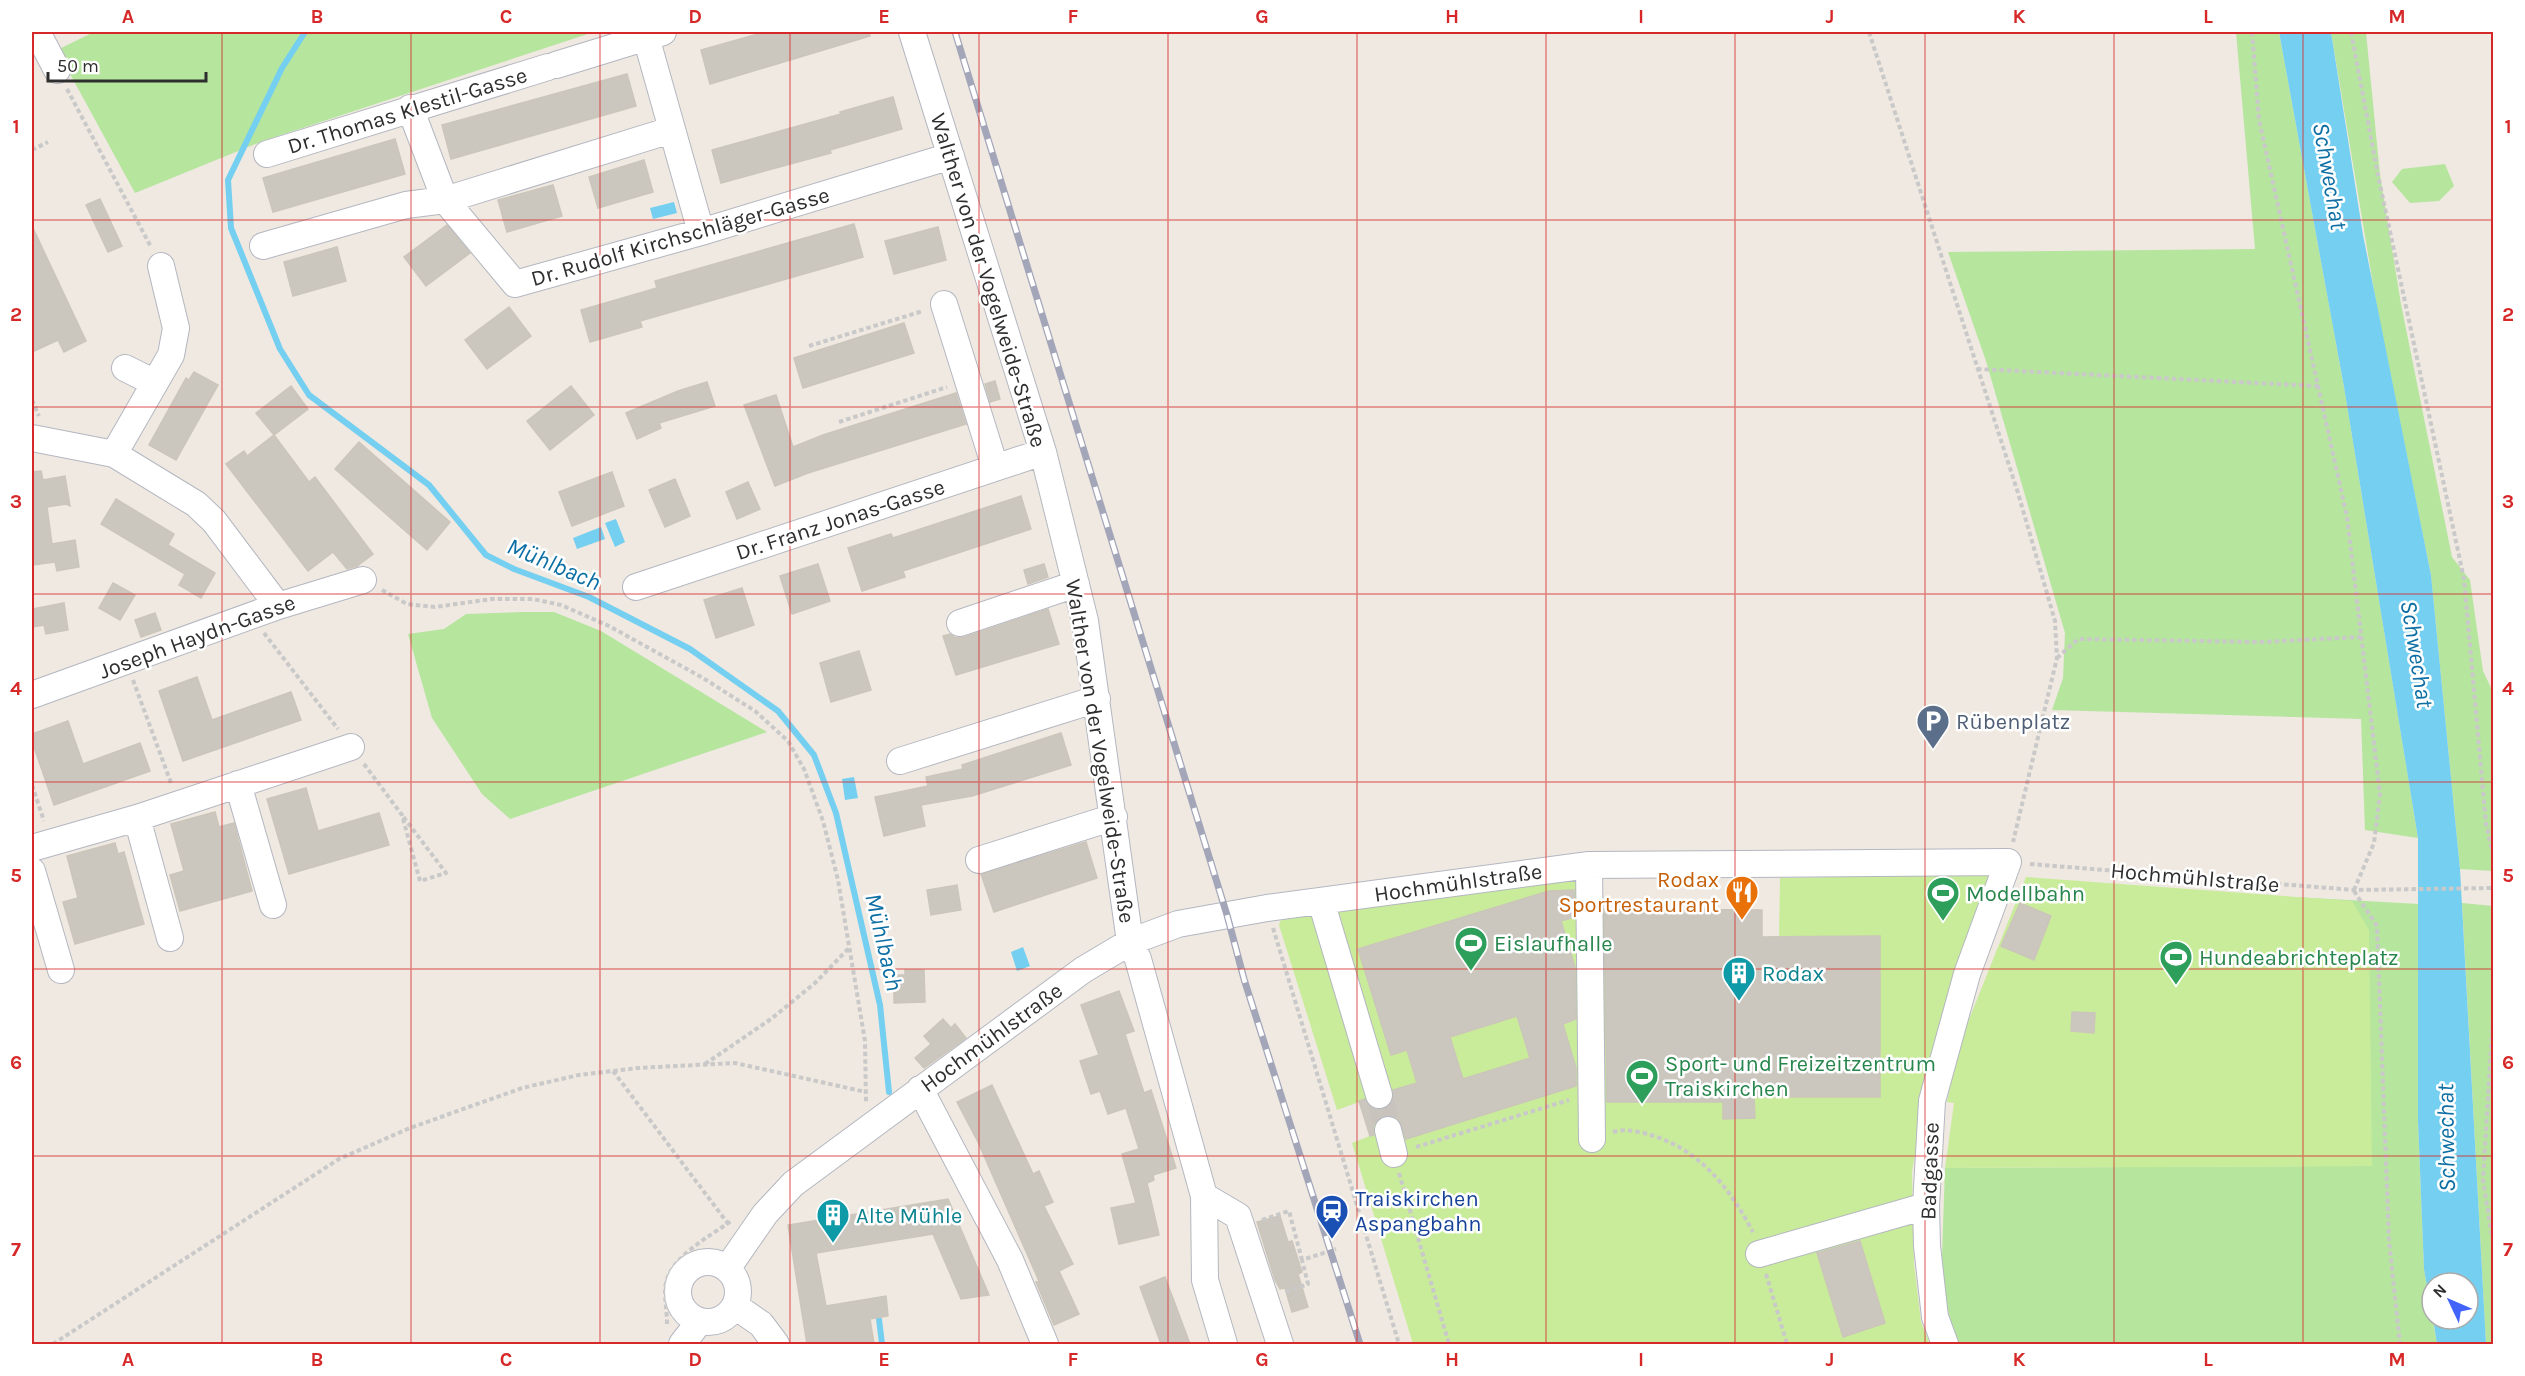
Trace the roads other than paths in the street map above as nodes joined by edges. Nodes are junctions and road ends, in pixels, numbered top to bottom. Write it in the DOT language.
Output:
graph roads {
  1 [pos="37,32"];
  2 [pos="912,32"];
  3 [pos="655,34"];
  4 [pos="57,70"];
  5 [pos="410,108"];
  6 [pos="671,130"];
  7 [pos="267,154"];
  8 [pos="951,156"];
  9 [pos="445,200"];
  10 [pos="701,232"];
  11 [pos="263,246"];
  12 [pos="161,266"];
  13 [pos="944,304"];
  14 [pos="125,368"];
  15 [pos="155,383"];
  16 [pos="32,438"];
  17 [pos="1044,452"];
  18 [pos="114,454"];
  19 [pos="995,467"];
  20 [pos="363,580"];
  21 [pos="1076,584"];
  22 [pos="636,587"];
  23 [pos="278,606"];
  24 [pos="960,623"];
  25 [pos="32,695"];
  26 [pos="1097,699"];
  27 [pos="351,747"];
  28 [pos="900,761"];
  29 [pos="238,784"];
  30 [pos="1114,817"];
  31 [pos="137,818"];
  32 [pos="41,845"];
  33 [pos="979,860"];
  34 [pos="2008,862"];
  35 [pos="1589,865"];
  36 [pos="32,871"];
  37 [pos="1321,901"];
  38 [pos="273,905"];
  39 [pos="170,938"];
  40 [pos="1130,942"];
  41 [pos="61,970"];
  42 [pos="920,1089"];
  43 [pos="1379,1095"];
  44 [pos="1593,1139"];
  45 [pos="1204,1196"];
  46 [pos="1926,1206"];
  47 [pos="1759,1254"];
  48 [pos="727,1269"];
  49 [pos="735,1306"];
  50 [pos="700,1321"];
  51 [pos="682,1344"];
  52 [pos="776,1344"];
  53 [pos="1045,1344"];
  54 [pos="1224,1344"];
  55 [pos="1280,1344"];
  56 [pos="1945,1344"];
  1 -- 4 [label="street"];
  2 -- 8 [label="street, Walther von der Vogelweide-Straße"];
  3 -- 5 [label="street, Dr. Thomas Klestil-Gasse"];
  3 -- 6 [label="street, Dr. Thomas Klestil-Gasse"];
  5 -- 7 [label="street, Dr. Thomas Klestil-Gasse"];
  5 -- 9 [label="street"];
  6 -- 9 [label="street"];
  6 -- 10 [label="street, Dr. Thomas Klestil-Gasse"];
  8 -- 10 [label="street, Dr. Rudolf Kirchschläger-Gasse"];
  8 -- 17 [label="street, Walther von der Vogelweide-Straße"];
  9 -- 10 [label="street, Dr. Rudolf Kirchschläger-Gasse"];
  9 -- 11 [label="street"];
  12 -- 15 [label="street"];
  13 -- 19 [label="street"];
  14 -- 15 [label="street"];
  15 -- 18 [label="street"];
  16 -- 18 [label="street"];
  17 -- 19 [label="street, Dr. Franz Jonas-Gasse"];
  17 -- 21 [label="street, Walther von der Vogelweide-Straße"];
  18 -- 23 [label="street"];
  19 -- 22 [label="street, Dr. Franz Jonas-Gasse"];
  20 -- 23 [label="street, Joseph Haydn-Gasse"];
  21 -- 24 [label="street"];
  21 -- 26 [label="street, Walther von der Vogelweide-Straße"];
  23 -- 25 [label="street, Joseph Haydn-Gasse"];
  26 -- 28 [label="street"];
  26 -- 30 [label="street, Walther von der Vogelweide-Straße"];
  27 -- 29 [label="street"];
  29 -- 31 [label="street"];
  29 -- 38 [label="street"];
  30 -- 33 [label="street"];
  30 -- 40 [label="street, Walther von der Vogelweide-Straße"];
  31 -- 32 [label="street"];
  31 -- 39 [label="street"];
  34 -- 35 [label="street, Hochmühlstraße"];
  34 -- 46 [label="street, Badgasse"];
  35 -- 37 [label="street, Hochmühlstraße"];
  35 -- 44 [label="street"];
  36 -- 41 [label="street"];
  37 -- 40 [label="street, Hochmühlstraße"];
  37 -- 43 [label="street"];
  40 -- 42 [label="street, Hochmühlstraße"];
  40 -- 45 [label="street, Walther von der Vogelweide-Straße"];
  42 -- 48 [label="street, Hochmühlstraße"];
  42 -- 53 [label="street"];
  45 -- 54 [label="street, Walther von der Vogelweide-Straße"];
  45 -- 55 [label="street"];
  46 -- 47 [label="street"];
  46 -- 56 [label="street, Badgasse"];
  48 -- 49 [label="street"];
  48 -- 50 [label="street"];
  49 -- 50 [label="street"];
  49 -- 52 [label="street"];
  50 -- 51 [label="street"];
}
